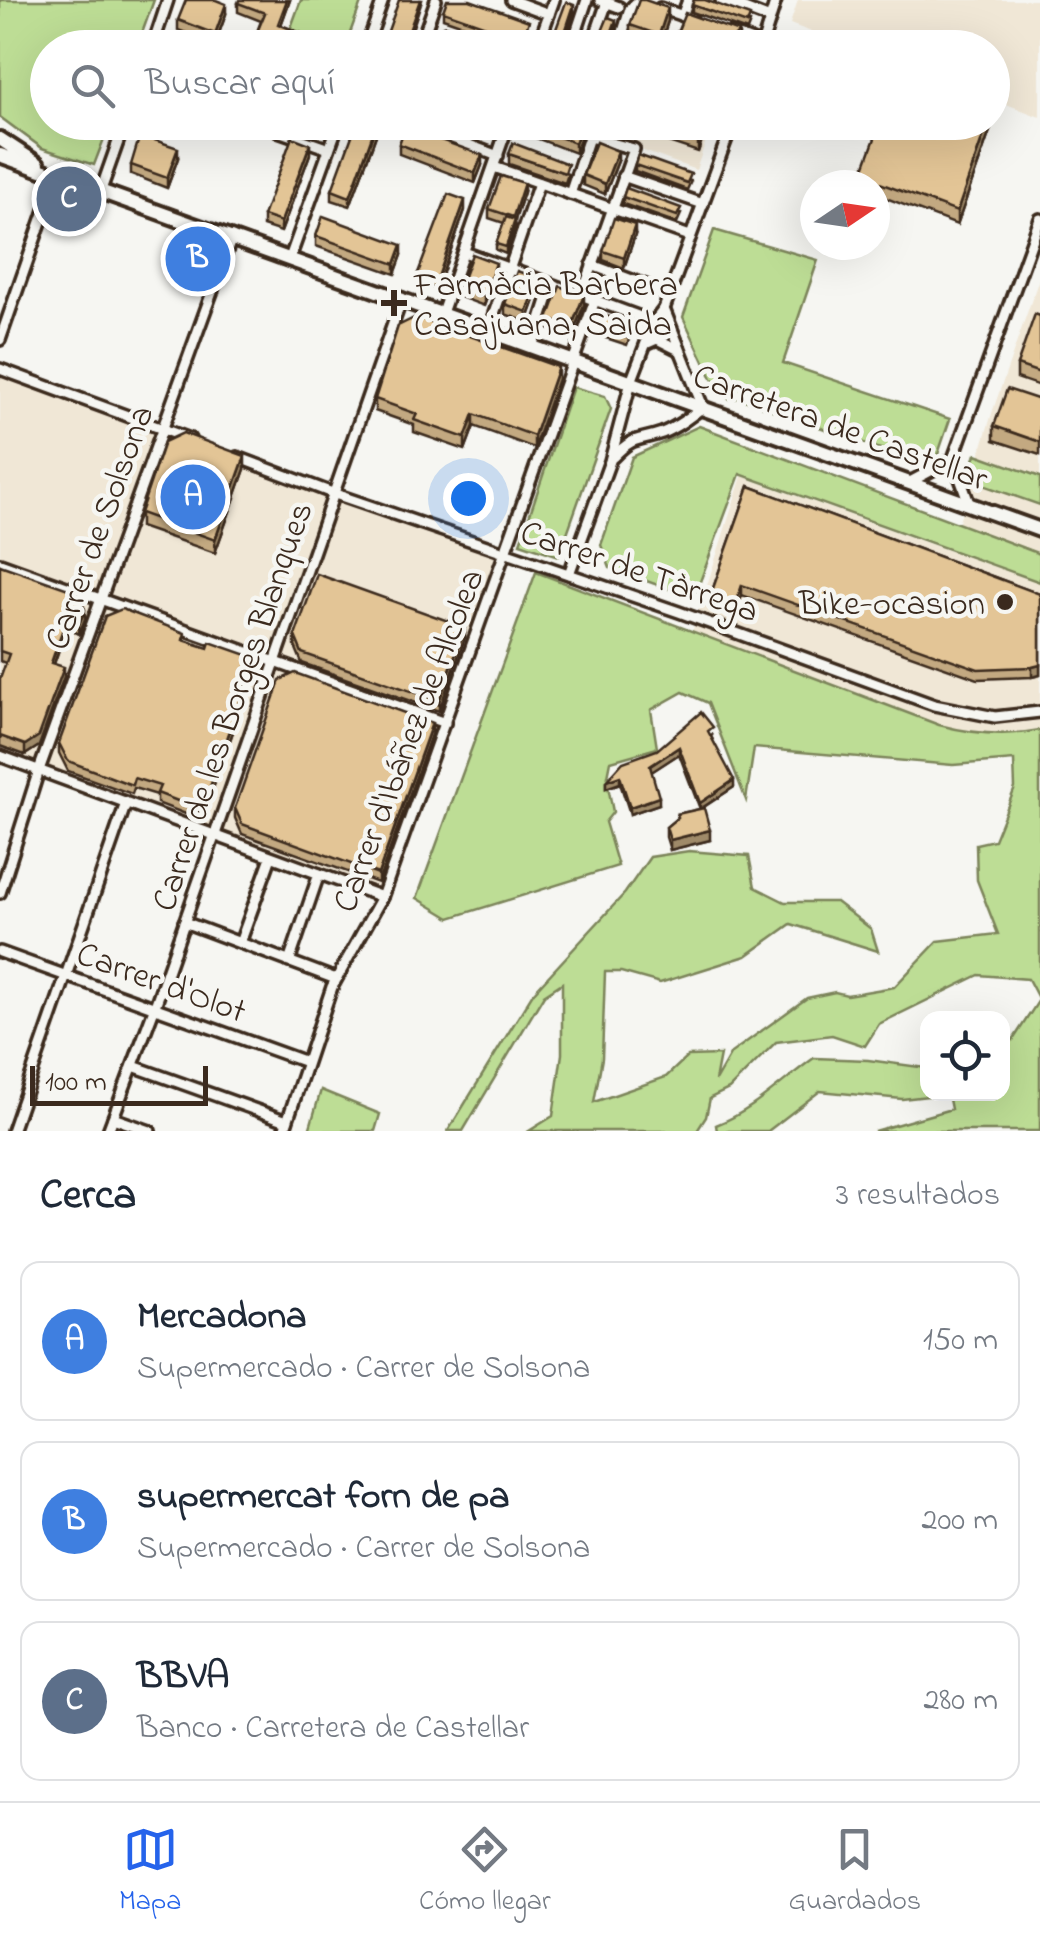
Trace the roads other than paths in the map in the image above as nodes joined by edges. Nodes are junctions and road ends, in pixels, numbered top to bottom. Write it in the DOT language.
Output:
graph roads {
  1 [pos="168,0"];
  2 [pos="384,0"];
  3 [pos="436,0"];
  4 [pos="510,0"];
  5 [pos="554,0"];
  6 [pos="587,0"];
  7 [pos="638,0"];
  8 [pos="688,0"];
  9 [pos="721,0"];
  10 [pos="776,0"];
  11 [pos="604,1"];
  12 [pos="619,7"];
  13 [pos="549,14"];
  14 [pos="682,16"];
  15 [pos="770,19"];
  16 [pos="698,22"];
  17 [pos="714,27"];
  18 [pos="158,30"];
  19 [pos="373,30"];
  20 [pos="425,30"];
  21 [pos="543,30"];
  22 [pos="577,30"];
  23 [pos="596,30"];
  24 [pos="624,30"];
  25 [pos="722,30"];
  26 [pos="767,30"];
  27 [pos="0,139"];
  28 [pos="119,140"];
  29 [pos="304,140"];
  30 [pos="332,140"];
  31 [pos="448,140"];
  32 [pos="504,140"];
  33 [pos="589,140"];
  34 [pos="601,140"];
  35 [pos="726,140"];
  36 [pos="329,149"];
  37 [pos="2,157"];
  38 [pos="496,162"];
  39 [pos="57,176"];
  40 [pos="624,176"];
  41 [pos="539,183"];
  42 [pos="101,190"];
  43 [pos="570,194"];
  44 [pos="703,204"];
  45 [pos="611,208"];
  46 [pos="1040,219"];
  47 [pos="690,236"];
  48 [pos="232,237"];
  49 [pos="464,252"];
  50 [pos="290,258"];
  51 [pos="592,265"];
  52 [pos="509,269"];
  53 [pos="552,284"];
  54 [pos="669,294"];
  55 [pos="582,295"];
  56 [pos="402,298"];
  57 [pos="595,300"];
  58 [pos="664,308"];
  59 [pos="442,313"];
  60 [pos="654,322"];
  61 [pos="488,331"];
  62 [pos="0,340"];
  63 [pos="648,343"];
  64 [pos="532,347"];
  65 [pos="681,352"];
  66 [pos="574,363"];
  67 [pos="0,370"];
  68 [pos="631,382"];
  69 [pos="703,407"];
  70 [pos="624,414"];
  71 [pos="162,428"];
  72 [pos="640,436"];
  73 [pos="207,445"];
  74 [pos="226,452"];
  75 [pos="953,459"];
  76 [pos="610,460"];
  77 [pos="910,482"];
  78 [pos="335,494"];
  79 [pos="969,504"];
  80 [pos="1040,530"];
  81 [pos="506,552"];
  82 [pos="0,563"];
  83 [pos="569,574"];
  84 [pos="102,600"];
  85 [pos="275,664"];
  86 [pos="1040,712"];
  87 [pos="445,723"];
  88 [pos="0,756"];
  89 [pos="38,770"];
  90 [pos="126,803"];
  91 [pos="214,836"];
  92 [pos="5,856"];
  93 [pos="271,857"];
  94 [pos="318,874"];
  95 [pos="0,893"];
  96 [pos="382,898"];
  97 [pos="184,922"];
  98 [pos="240,943"];
  99 [pos="0,952"];
  100 [pos="289,962"];
  101 [pos="67,976"];
  102 [pos="336,979"];
  103 [pos="154,1008"];
  104 [pos="306,1062"];
  105 [pos="132,1066"];
  106 [pos="112,1118"];
  107 [pos="285,1126"];
  108 [pos="12,1131"];
  109 [pos="108,1131"];
  110 [pos="150,1131"];
  1 -- 18 [label="street"];
  2 -- 19 [label="street"];
  3 -- 20 [label="street"];
  4 -- 13 [label="street"];
  5 -- 13 [label="street"];
  6 -- 22 [label="street"];
  7 -- 14 [label="street"];
  7 -- 24 [label="street"];
  8 -- 14 [label="street"];
  9 -- 15 [label="street"];
  10 -- 15 [label="street"];
  11 -- 12 [label="street"];
  11 -- 23 [label="street"];
  13 -- 21 [label="street"];
  14 -- 16 [label="street"];
  15 -- 26 [label="street"];
  17 -- 25 [label="street"];
  27 -- 39 [label="street, Carretera de Castellar"];
  28 -- 42 [label="street"];
  29 -- 36 [label="street"];
  30 -- 36 [label="street"];
  31 -- 38 [label="street"];
  32 -- 38 [label="street"];
  33 -- 43 [label="street"];
  34 -- 40 [label="street"];
  35 -- 44 [label="street"];
  36 -- 50 [label="street"];
  37 -- 39 [label="street, Carretera de Castellar"];
  38 -- 41 [label="street"];
  38 -- 49 [label="street"];
  39 -- 42 [label="street, Carretera de Castellar"];
  39 -- 62 [label="street"];
  40 -- 44 [label="street"];
  40 -- 45 [label="street"];
  41 -- 43 [label="street"];
  41 -- 52 [label="street"];
  42 -- 48 [label="street, Carretera de Castellar"];
  43 -- 45 [label="street"];
  44 -- 47 [label="street"];
  45 -- 47 [label="street"];
  45 -- 51 [label="street"];
  46 -- 75 [label="street"];
  47 -- 54 [label="street"];
  48 -- 50 [label="street, Carretera de Castellar"];
  48 -- 71 [label="street, Carrer de Solsona"];
  49 -- 52 [label="street"];
  49 -- 59 [label="street"];
  50 -- 56 [label="street, Carretera de Castellar"];
  51 -- 54 [label="street"];
  51 -- 55 [label="street"];
  52 -- 53 [label="street"];
  52 -- 61 [label="street"];
  53 -- 55 [label="street"];
  53 -- 64 [label="street"];
  54 -- 58 [label="street"];
  55 -- 57 [label="street"];
  56 -- 59 [label="street, Carretera de Castellar"];
  56 -- 78 [label="street, Carrer de les Borges Blanques"];
  57 -- 60 [label="street"];
  57 -- 66 [label="street, Carrer d'Ibáñez de Alcolea"];
  58 -- 60 [label="street"];
  58 -- 65 [label="street"];
  59 -- 61 [label="street, Carretera de Castellar"];
  60 -- 63 [label="street"];
  61 -- 64 [label="street, Carretera de Castellar"];
  63 -- 65 [label="street"];
  63 -- 68 [label="street"];
  64 -- 66 [label="street, Carretera de Castellar"];
  65 -- 69 [label="street"];
  66 -- 68 [label="street, Carretera de Castellar"];
  66 -- 81 [label="street, Carrer d'Ibáñez de Alcolea"];
  67 -- 71 [label="street"];
  68 -- 69 [label="street, Carretera de Castellar"];
  68 -- 70 [label="street"];
  69 -- 72 [label="street"];
  69 -- 77 [label="street, Carretera de Castellar"];
  70 -- 72 [label="street"];
  70 -- 76 [label="street"];
  71 -- 73 [label="street"];
  71 -- 84 [label="street, Carrer de Solsona"];
  72 -- 76 [label="street"];
  74 -- 78 [label="street, Carrer de Tàrrega"];
  75 -- 77 [label="street"];
  75 -- 79 [label="street"];
  76 -- 83 [label="street"];
  77 -- 79 [label="street, Carretera de Castellar"];
  78 -- 81 [label="street, Carrer de Tàrrega"];
  78 -- 85 [label="street, Carrer de les Borges Blanques"];
  79 -- 80 [label="street, Carretera de Castellar"];
  81 -- 83 [label="street, Carrer de Tàrrega"];
  81 -- 87 [label="street, Carrer d'Ibáñez de Alcolea"];
  82 -- 84 [label="street"];
  83 -- 86 [label="street, Carrer de Tàrrega"];
  84 -- 85 [label="street"];
  84 -- 89 [label="street, Carrer de Solsona"];
  85 -- 87 [label="street"];
  85 -- 91 [label="street, Carrer de les Borges Blanques"];
  87 -- 96 [label="street, Carrer d'Ibáñez de Alcolea"];
  88 -- 89 [label="street"];
  89 -- 90 [label="street"];
  89 -- 92 [label="street, Carrer de Solsona"];
  90 -- 91 [label="street"];
  90 -- 101 [label="street"];
  91 -- 93 [label="street"];
  91 -- 97 [label="street, Carrer de les Borges Blanques"];
  92 -- 95 [label="street, Carrer de Solsona"];
  93 -- 94 [label="street"];
  93 -- 98 [label="street"];
  94 -- 96 [label="street"];
  94 -- 100 [label="street"];
  96 -- 102 [label="street, Carrer d'Ibáñez de Alcolea"];
  97 -- 98 [label="street"];
  97 -- 103 [label="street, Carrer de les Borges Blanques"];
  98 -- 100 [label="street"];
  99 -- 101 [label="street, Carrer d'Olot"];
  100 -- 102 [label="street"];
  101 -- 103 [label="street, Carrer d'Olot"];
  101 -- 108 [label="street"];
  102 -- 104 [label="street, Carrer d'Ibáñez de Alcolea"];
  103 -- 104 [label="street, Carrer d'Olot"];
  103 -- 105 [label="street, Carrer de les Borges Blanques"];
  104 -- 107 [label="street, Carrer d'Ibáñez de Alcolea"];
  105 -- 106 [label="street, Carrer de les Borges Blanques"];
  105 -- 107 [label="street"];
  106 -- 109 [label="street, Carrer de les Borges Blanques"];
  106 -- 110 [label="street"];
}
